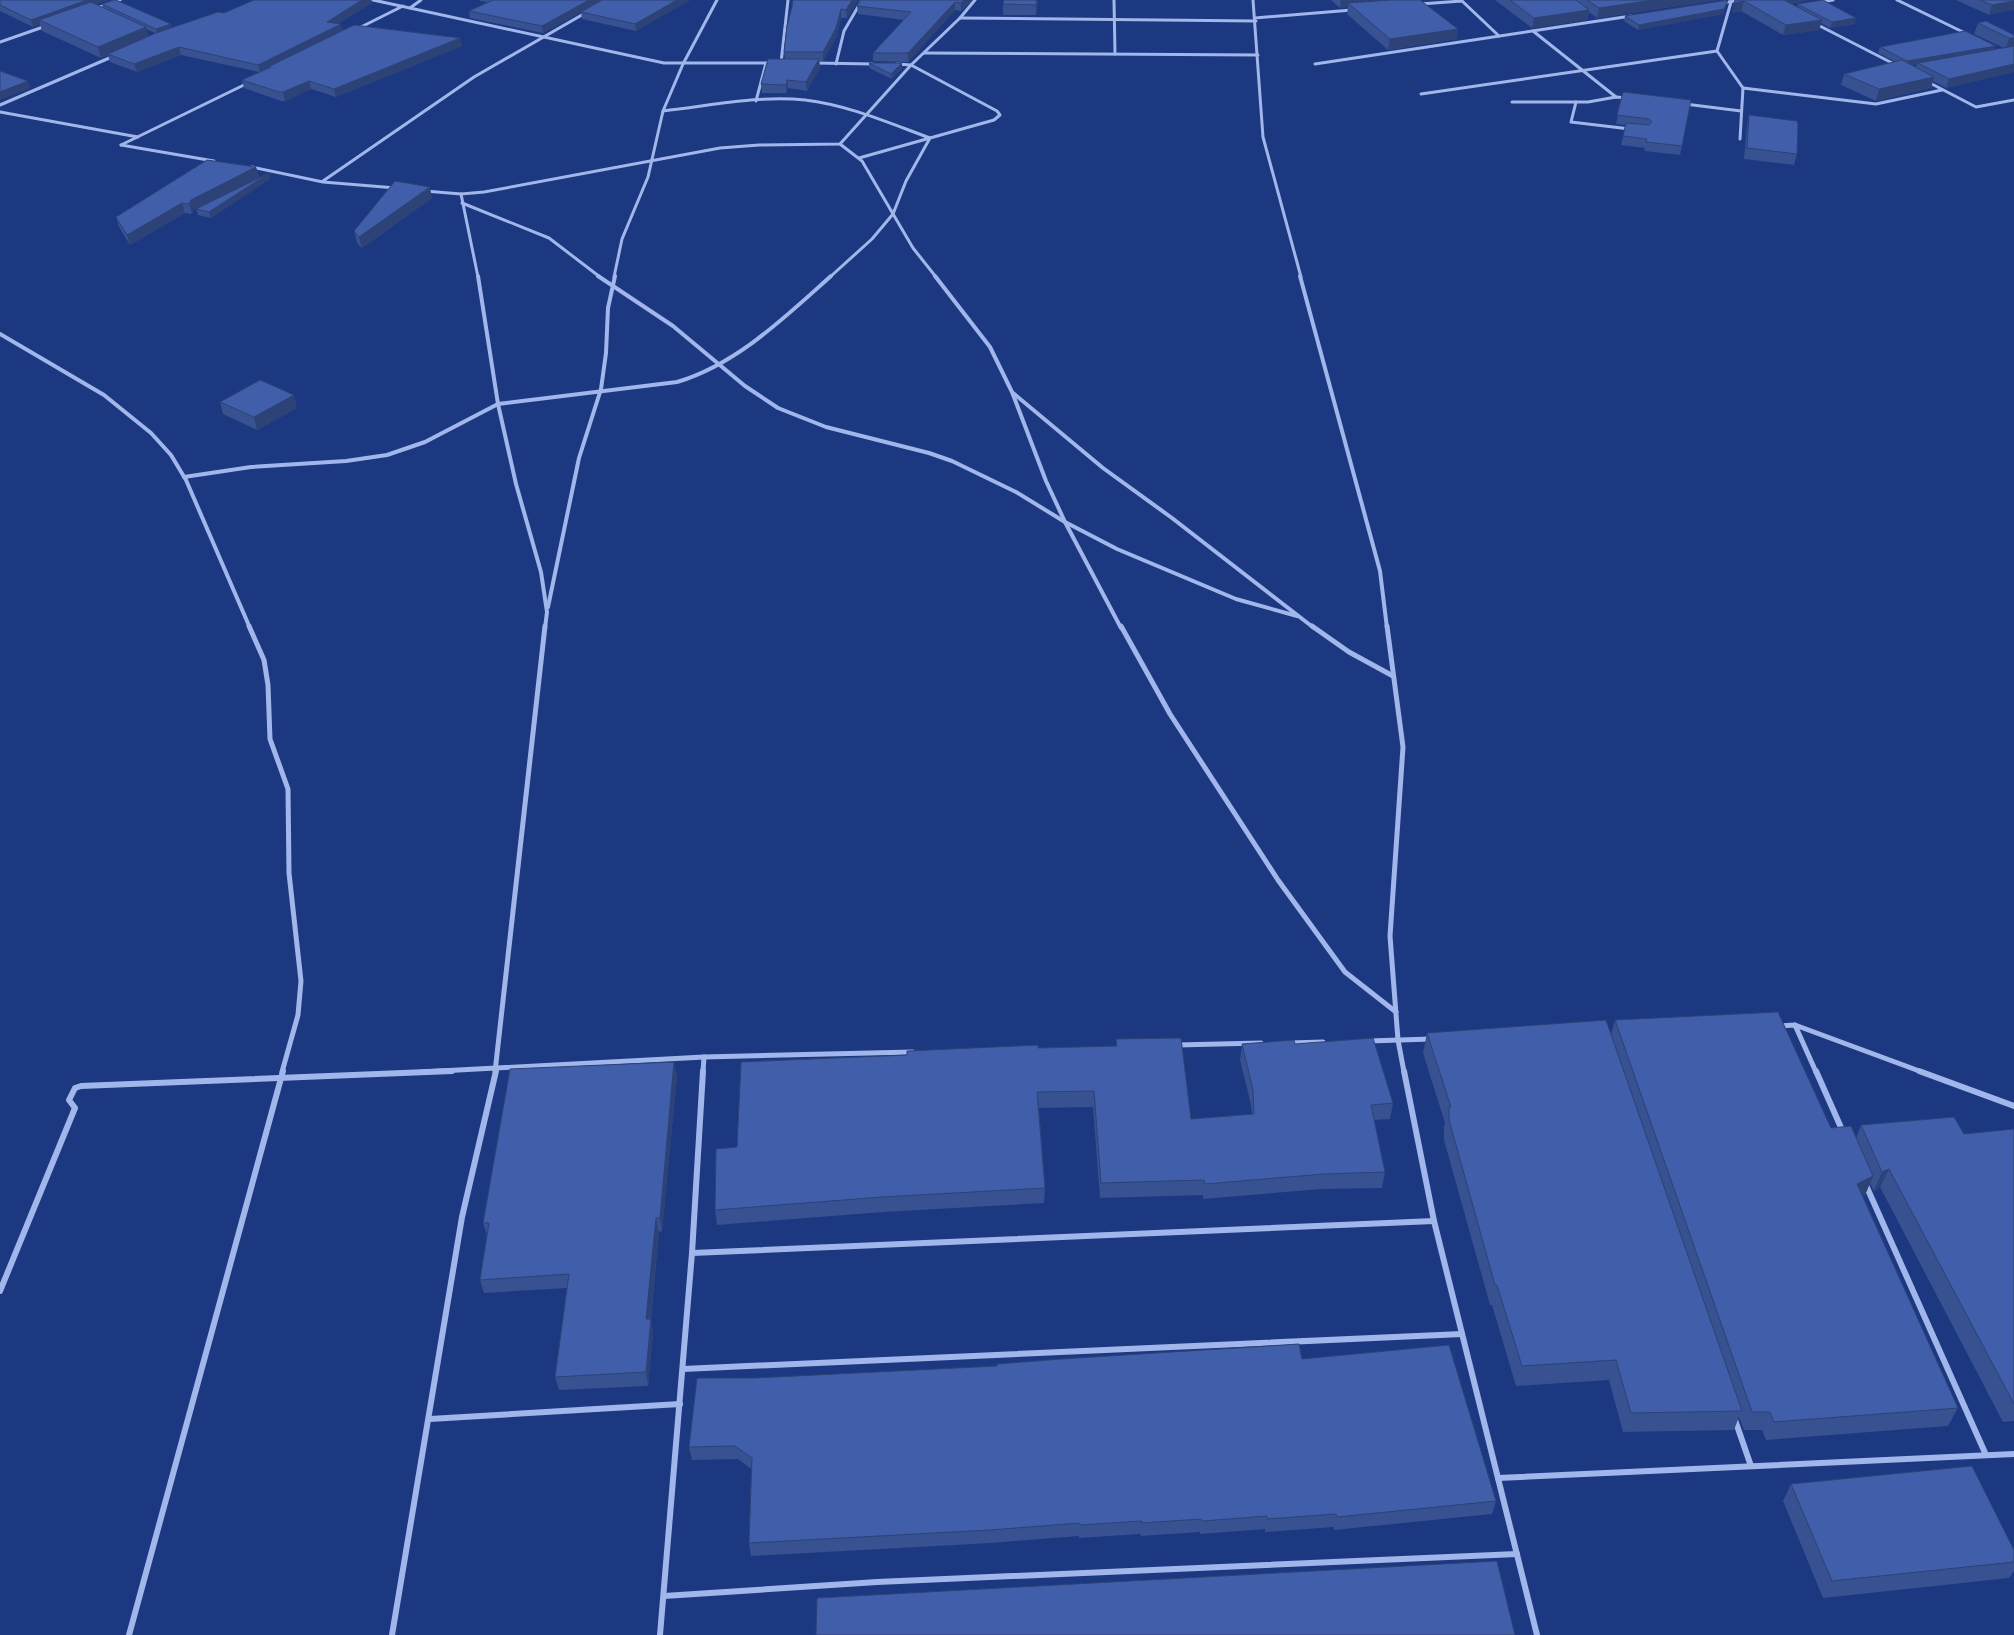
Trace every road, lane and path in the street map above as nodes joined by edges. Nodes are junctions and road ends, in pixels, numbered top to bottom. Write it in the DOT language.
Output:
graph roads {
  1 [pos="120,0"];
  2 [pos="373,0"];
  3 [pos="421,0"];
  4 [pos="717,0"];
  5 [pos="788,0"];
  6 [pos="862,0"];
  7 [pos="975,0"];
  8 [pos="1114,0"];
  9 [pos="1253,0"];
  10 [pos="1741,0"];
  11 [pos="1832,0"];
  12 [pos="1898,0"];
  13 [pos="1731,2"];
  14 [pos="1813,3"];
  15 [pos="1713,4"];
  16 [pos="1413,5"];
  17 [pos="403,6"];
  18 [pos="410,8"];
  19 [pos="592,9"];
  20 [pos="1354,10"];
  21 [pos="101,13"];
  22 [pos="1589,16"];
  23 [pos="1633,16"];
  24 [pos="960,18"];
  25 [pos="1114,20"];
  26 [pos="1256,20"];
  27 [pos="1810,21"];
  28 [pos="1596,22"];
  29 [pos="47,26"];
  30 [pos="1533,31"];
  31 [pos="350,32"];
  32 [pos="1968,35"];
  33 [pos="544,36"];
  34 [pos="1499,36"];
  35 [pos="0,42"];
  36 [pos="1717,51"];
  37 [pos="122,53"];
  38 [pos="924,53"];
  39 [pos="1115,54"];
  40 [pos="1258,55"];
  41 [pos="766,62"];
  42 [pos="781,63"];
  43 [pos="790,63"];
  44 [pos="809,63"];
  45 [pos="683,64"];
  46 [pos="836,64"];
  47 [pos="874,64"];
  48 [pos="893,64"];
  49 [pos="1315,64"];
  50 [pos="912,65"];
  51 [pos="1904,70"];
  52 [pos="1583,71"];
  53 [pos="253,80"];
  54 [pos="1926,82"];
  55 [pos="1743,88"];
  56 [pos="1942,90"];
  57 [pos="1422,94"];
  58 [pos="1616,97"];
  59 [pos="1636,99"];
  60 [pos="2014,100"];
  61 [pos="756,101"];
  62 [pos="1512,102"];
  63 [pos="1576,102"];
  64 [pos="1684,104"];
  65 [pos="0,105"];
  66 [pos="663,111"];
  67 [pos="1741,111"];
  68 [pos="0,112"];
  69 [pos="866,115"];
  70 [pos="1638,130"];
  71 [pos="139,137"];
  72 [pos="930,138"];
  73 [pos="1740,139"];
  74 [pos="840,144"];
  75 [pos="859,158"];
  76 [pos="218,162"];
  77 [pos="651,162"];
  78 [pos="248,167"];
  79 [pos="277,172"];
  80 [pos="269,176"];
  81 [pos="323,182"];
  82 [pos="402,189"];
  83 [pos="421,191"];
  84 [pos="461,194"];
  85 [pos="462,203"];
  86 [pos="893,214"];
  87 [pos="613,287"];
  88 [pos="0,334"];
  89 [pos="720,366"];
  90 [pos="1012,392"];
  91 [pos="599,393"];
  92 [pos="498,404"];
  93 [pos="184,477"];
  94 [pos="1065,522"];
  95 [pos="547,612"];
  96 [pos="1297,616"];
  97 [pos="1393,676"];
  98 [pos="1396,1012"];
  99 [pos="1795,1025"];
  100 [pos="1776,1026"];
  101 [pos="1437,1038"];
  102 [pos="1398,1040"];
  103 [pos="1359,1041"];
  104 [pos="1330,1042"];
  105 [pos="1272,1043"];
  106 [pos="1281,1043"];
  107 [pos="1174,1045"];
  108 [pos="920,1052"];
  109 [pos="704,1057"];
  110 [pos="496,1069"];
  111 [pos="282,1077"];
  112 [pos="2014,1106"];
  113 [pos="1844,1135"];
  114 [pos="1860,1172"];
  115 [pos="1434,1221"];
  116 [pos="692,1253"];
  117 [pos="0,1291"];
  118 [pos="1462,1334"];
  119 [pos="683,1369"];
  120 [pos="680,1404"];
  121 [pos="1732,1409"];
  122 [pos="430,1419"];
  123 [pos="2014,1454"];
  124 [pos="1986,1455"];
  125 [pos="1751,1466"];
  126 [pos="1498,1478"];
  127 [pos="1517,1554"];
  128 [pos="664,1596"];
  129 [pos="129,1635"];
  130 [pos="392,1635"];
  131 [pos="660,1635"];
  132 [pos="1537,1635"];
  1 -- 21 [label="street"];
  2 -- 17 [label="street"];
  3 -- 18 [label="street"];
  4 -- 45 [label="street"];
  5 -- 42 [label="street"];
  6 -- 46 [label="street"];
  7 -- 24 [label="street"];
  8 -- 25 [label="street"];
  9 -- 26 [label="street"];
  10 -- 13 [label="street"];
  11 -- 14 [label="street"];
  12 -- 32 [label="street"];
  13 -- 15 [label="street"];
  13 -- 36 [label="street"];
  16 -- 34 [label="street"];
  17 -- 18 [label="street"];
  17 -- 31 [label="street"];
  18 -- 33 [label="street"];
  19 -- 33 [label="street"];
  20 -- 26 [label="street"];
  22 -- 28 [label="street"];
  23 -- 28 [label="street"];
  24 -- 25 [label="street"];
  24 -- 38 [label="street"];
  25 -- 26 [label="street"];
  25 -- 39 [label="street"];
  26 -- 40 [label="street"];
  27 -- 51 [label="street"];
  28 -- 30 [label="street"];
  29 -- 35 [label="street"];
  30 -- 34 [label="street"];
  30 -- 52 [label="street"];
  33 -- 45 [label="street"];
  33 -- 81 [label="street"];
  34 -- 49 [label="street"];
  36 -- 52 [label="street"];
  36 -- 55 [label="street"];
  37 -- 65 [label="street"];
  38 -- 39 [label="street"];
  38 -- 50 [label="street"];
  39 -- 40 [label="street"];
  40 -- 97 [label="street"];
  41 -- 42 [label="street"];
  41 -- 45 [label="street"];
  41 -- 61 [label="street"];
  42 -- 43 [label="street"];
  44 -- 46 [label="street"];
  45 -- 66 [label="street"];
  46 -- 47 [label="street"];
  48 -- 50 [label="street"];
  50 -- 69 [label="street"];
  50 -- 72 [label="street"];
  52 -- 57 [label="street"];
  52 -- 58 [label="street"];
  53 -- 71 [label="street"];
  54 -- 56 [label="street"];
  55 -- 56 [label="street"];
  55 -- 67 [label="street"];
  56 -- 60 [label="street"];
  58 -- 59 [label="street"];
  58 -- 63 [label="street"];
  61 -- 66 [label="street"];
  61 -- 69 [label="street"];
  62 -- 63 [label="street"];
  63 -- 70 [label="street"];
  64 -- 67 [label="street"];
  66 -- 77 [label="street"];
  67 -- 73 [label="street"];
  68 -- 71 [label="street"];
  69 -- 72 [label="street"];
  69 -- 74 [label="street"];
  71 -- 76 [label="street"];
  72 -- 75 [label="street"];
  72 -- 86 [label="street"];
  74 -- 75 [label="street"];
  74 -- 77 [label="street"];
  75 -- 86 [label="street"];
  77 -- 84 [label="street"];
  77 -- 87 [label="street"];
  78 -- 79 [label="street"];
  79 -- 80 [label="street"];
  79 -- 81 [label="street"];
  81 -- 82 [label="street"];
  83 -- 84 [label="street"];
  84 -- 85 [label="street"];
  85 -- 87 [label="street"];
  85 -- 92 [label="street"];
  86 -- 89 [label="street"];
  86 -- 90 [label="street"];
  87 -- 89 [label="street"];
  87 -- 91 [label="street"];
  88 -- 93 [label="street"];
  89 -- 91 [label="street"];
  89 -- 94 [label="street"];
  90 -- 94 [label="street"];
  90 -- 96 [label="street"];
  91 -- 92 [label="street"];
  91 -- 95 [label="street"];
  92 -- 93 [label="street"];
  92 -- 95 [label="street"];
  93 -- 111 [label="street"];
  94 -- 96 [label="street"];
  94 -- 98 [label="street"];
  95 -- 110 [label="street"];
  96 -- 97 [label="street"];
  97 -- 98 [label="street"];
  98 -- 102 [label="street"];
  99 -- 100 [label="street"];
  99 -- 112 [label="street"];
  99 -- 113 [label="street"];
  101 -- 102 [label="street"];
  102 -- 103 [label="street"];
  102 -- 115 [label="street"];
  104 -- 106 [label="street"];
  105 -- 107 [label="street"];
  108 -- 109 [label="street"];
  109 -- 110 [label="street"];
  109 -- 116 [label="street"];
  110 -- 111 [label="street"];
  110 -- 122 [label="street"];
  111 -- 117 [label="street"];
  111 -- 129 [label="street"];
  114 -- 124 [label="street"];
  115 -- 116 [label="street"];
  115 -- 118 [label="street"];
  116 -- 119 [label="street"];
  118 -- 119 [label="street"];
  118 -- 126 [label="street"];
  119 -- 120 [label="street"];
  120 -- 122 [label="street"];
  120 -- 128 [label="street"];
  121 -- 125 [label="street"];
  122 -- 130 [label="street"];
  123 -- 124 [label="street"];
  124 -- 125 [label="street"];
  125 -- 126 [label="street"];
  126 -- 127 [label="street"];
  127 -- 128 [label="street"];
  127 -- 132 [label="street"];
  128 -- 131 [label="street"];
}
